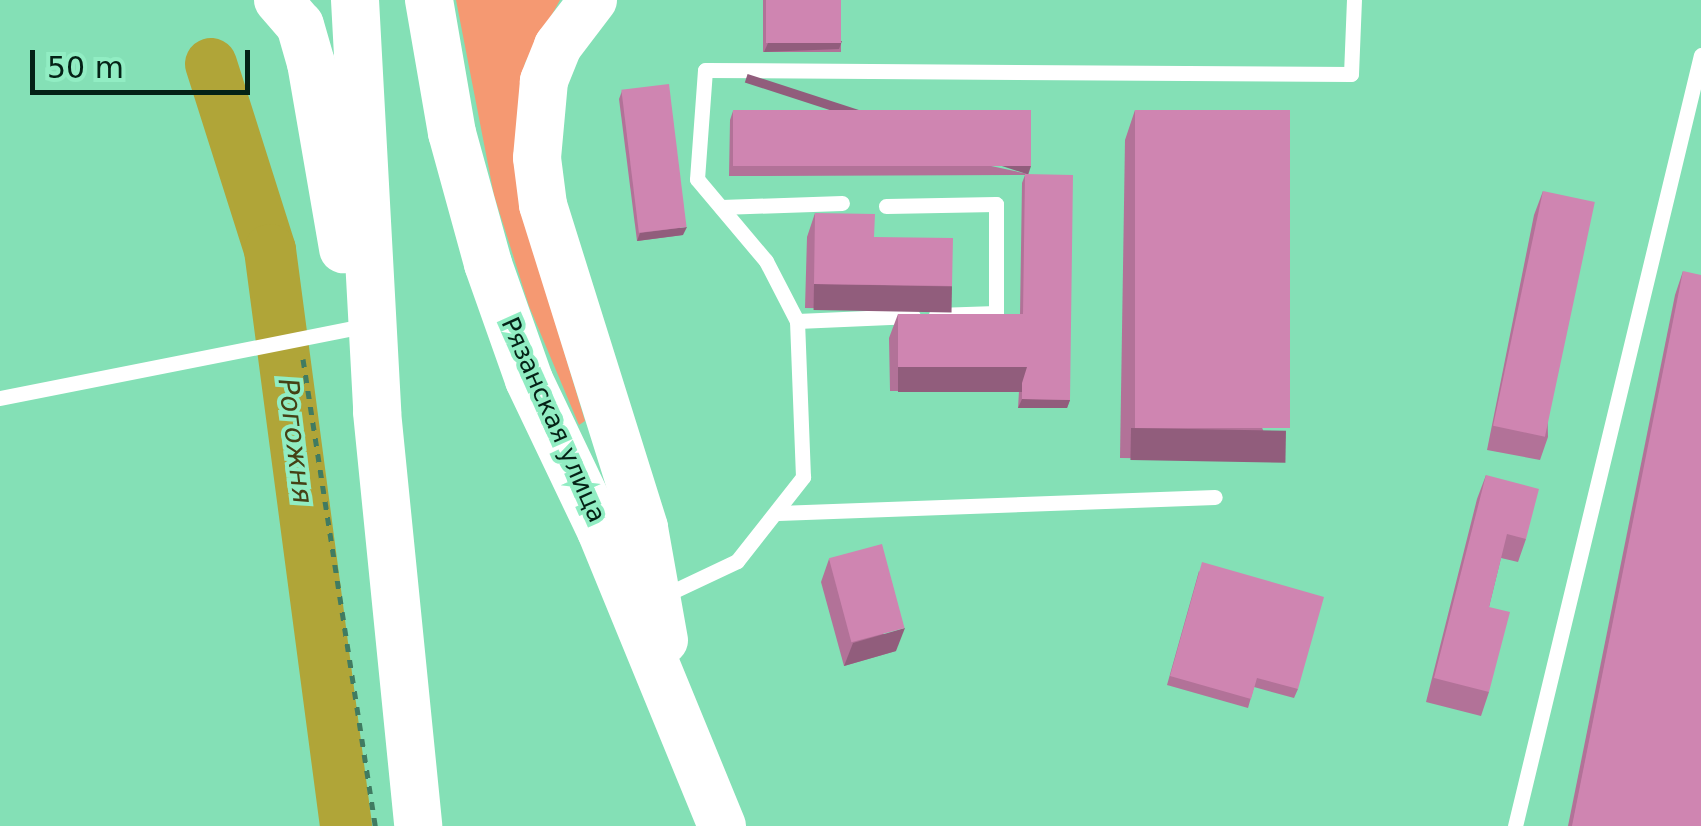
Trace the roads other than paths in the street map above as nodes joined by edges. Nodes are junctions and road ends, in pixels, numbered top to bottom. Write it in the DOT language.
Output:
graph roads {
  1 [pos="278,0"];
  2 [pos="355,0"];
  3 [pos="429,0"];
  4 [pos="594,0"];
  5 [pos="1354,0"];
  6 [pos="1701,55"];
  7 [pos="842,202"];
  8 [pos="886,206"];
  9 [pos="721,207"];
  10 [pos="797,321"];
  11 [pos="355,328"];
  12 [pos="0,398"];
  13 [pos="378,412"];
  14 [pos="1216,497"];
  15 [pos="778,513"];
  16 [pos="661,597"];
  17 [pos="667,688"];
  18 [pos="418,826"];
  19 [pos="722,826"];
  20 [pos="1515,826"];
  1 -- 11 [label="main road"];
  2 -- 13 [label="main road"];
  3 -- 17 [label="main road, Рязанская улица"];
  4 -- 16 [label="main road"];
  5 -- 9 [label="lane"];
  6 -- 20 [label="lane"];
  7 -- 9 [label="lane"];
  8 -- 10 [label="lane"];
  9 -- 10 [label="lane"];
  10 -- 15 [label="lane"];
  11 -- 12 [label="lane"];
  11 -- 13 [label="main road"];
  13 -- 18 [label="main road"];
  14 -- 15 [label="lane"];
  15 -- 16 [label="lane"];
  16 -- 17 [label="main road"];
  17 -- 19 [label="main road, Рязанская улица"];
}
